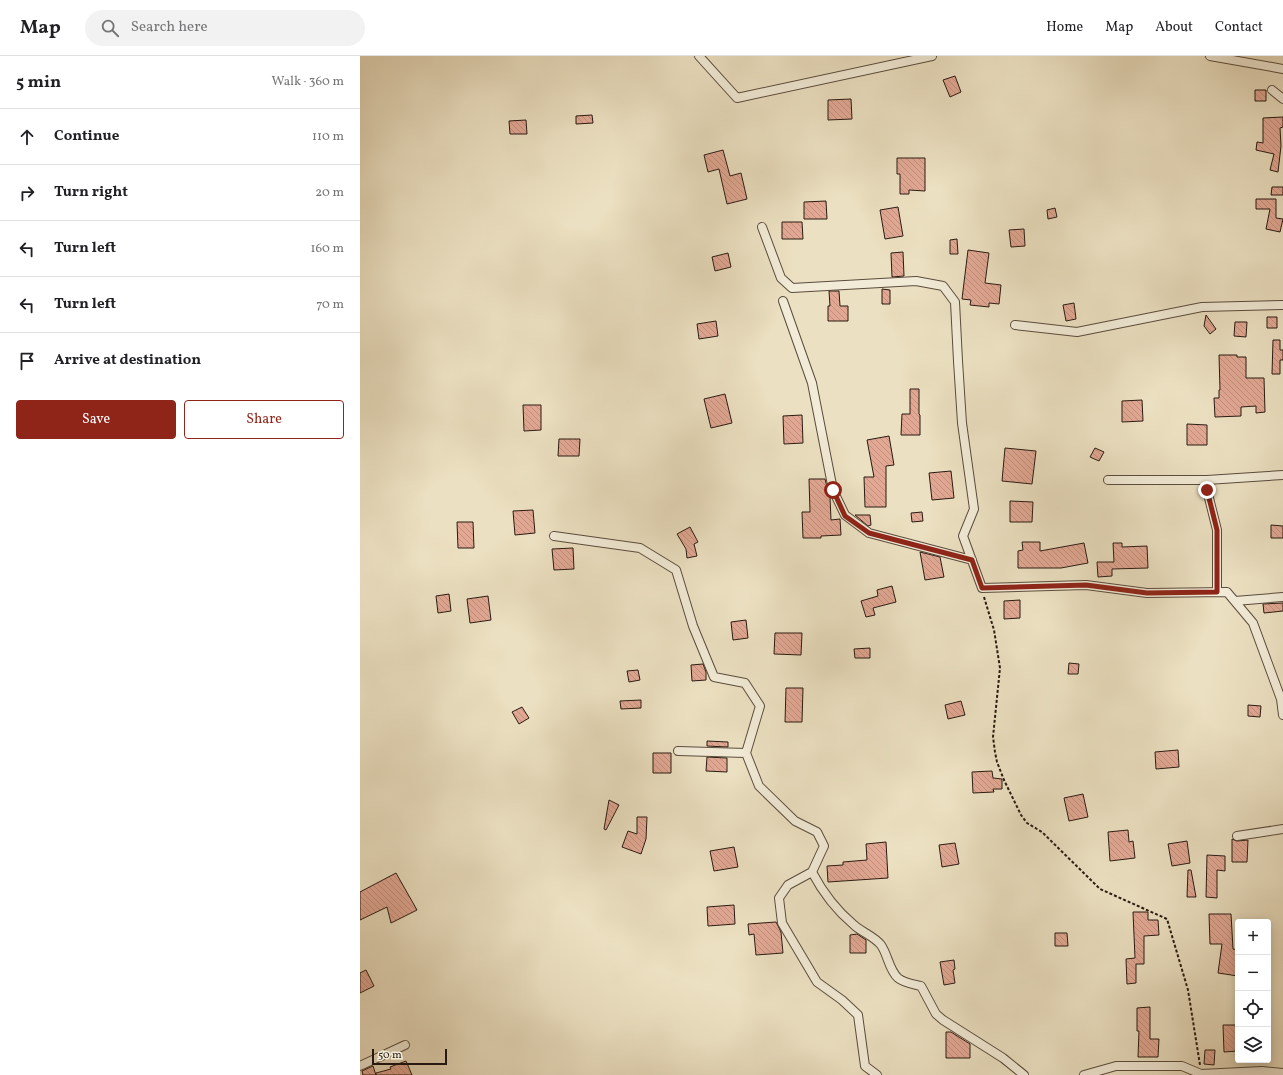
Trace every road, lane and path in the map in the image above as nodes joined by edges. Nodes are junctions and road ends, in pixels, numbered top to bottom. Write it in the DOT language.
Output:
graph roads {
  1 [pos="699,56"];
  2 [pos="932,56"];
  3 [pos="1210,56"];
  4 [pos="1283,69"];
  5 [pos="1272,90"];
  6 [pos="1283,99"];
  7 [pos="762,227"];
  8 [pos="783,301"];
  9 [pos="1283,305"];
  10 [pos="1015,325"];
  11 [pos="1283,475"];
  12 [pos="1108,480"];
  13 [pos="1207,480"];
  14 [pos="554,536"];
  15 [pos="972,560"];
  16 [pos="982,588"];
  17 [pos="1217,592"];
  18 [pos="1283,597"];
  19 [pos="1235,601"];
  20 [pos="1283,716"];
  21 [pos="678,750"];
  22 [pos="746,753"];
  23 [pos="1283,829"];
  24 [pos="1237,836"];
  25 [pos="812,872"];
  26 [pos="405,1045"];
  27 [pos="360,1066"];
  28 [pos="1283,1073"];
  29 [pos="1201,1074"];
  30 [pos="877,1075"];
  31 [pos="1024,1075"];
  32 [pos="1084,1075"];
  1 -- 2 [label="street"];
  3 -- 4 [label="street"];
  5 -- 6 [label="street"];
  7 -- 15 [label="street"];
  8 -- 15 [label="street"];
  9 -- 10 [label="street"];
  11 -- 13 [label="street"];
  12 -- 13 [label="street"];
  13 -- 17 [label="street"];
  14 -- 22 [label="street"];
  15 -- 16 [label="street"];
  16 -- 17 [label="street"];
  16 -- 29 [label="path"];
  17 -- 19 [label="street"];
  18 -- 19 [label="street"];
  19 -- 20 [label="street"];
  21 -- 22 [label="street"];
  22 -- 25 [label="street"];
  23 -- 24 [label="street"];
  25 -- 30 [label="street"];
  25 -- 31 [label="street"];
  26 -- 27 [label="street"];
  28 -- 29 [label="street"];
  29 -- 32 [label="street"];
}
